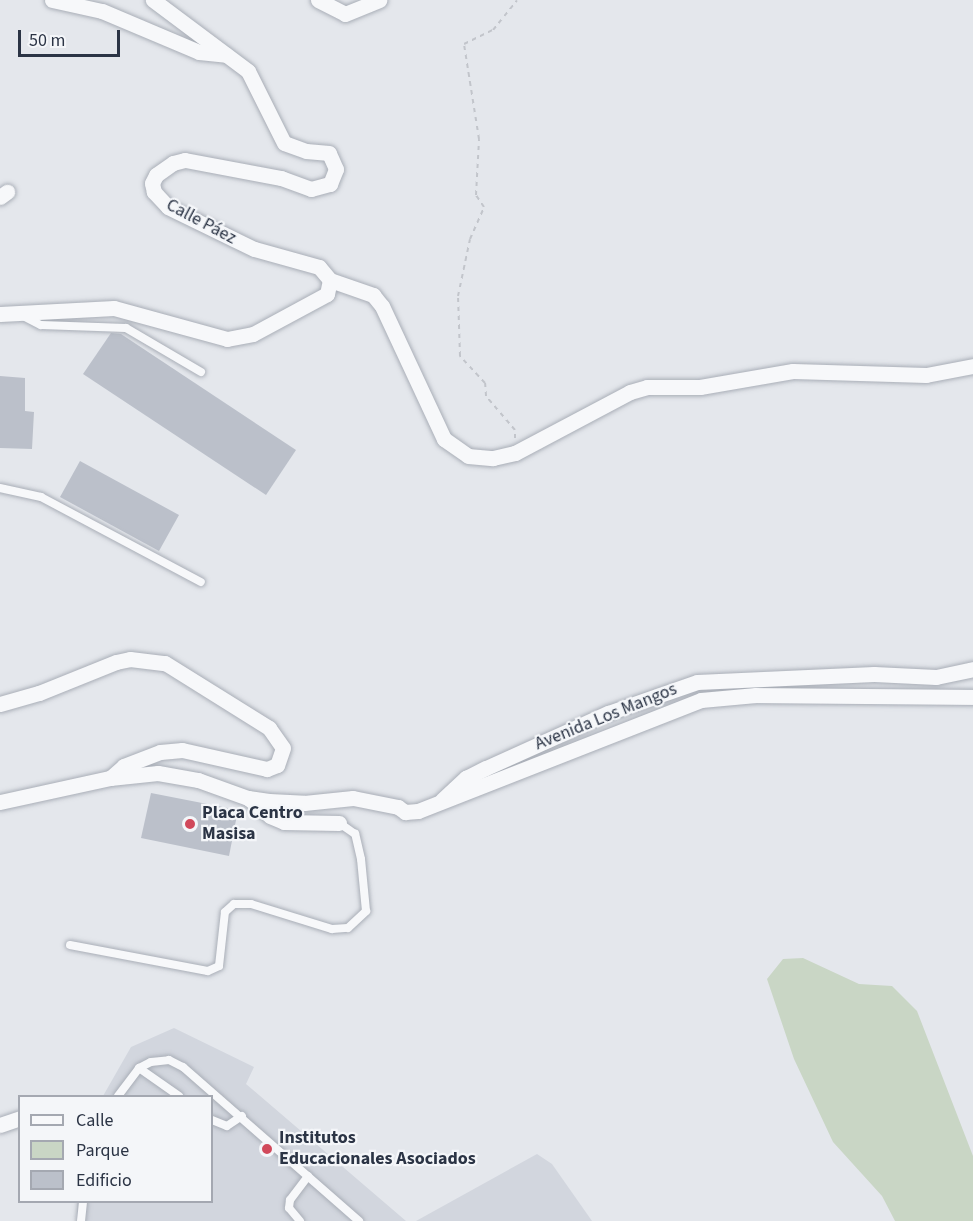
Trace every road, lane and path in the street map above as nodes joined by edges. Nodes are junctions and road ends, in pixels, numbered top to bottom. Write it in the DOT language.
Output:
graph roads {
  1 [pos="52,0"];
  2 [pos="153,0"];
  3 [pos="318,0"];
  4 [pos="379,0"];
  5 [pos="517,0"];
  6 [pos="229,56"];
  7 [pos="330,280"];
  8 [pos="17,313"];
  9 [pos="0,314"];
  10 [pos="973,366"];
  11 [pos="201,372"];
  12 [pos="515,453"];
  13 [pos="0,488"];
  14 [pos="201,582"];
  15 [pos="973,669"];
  16 [pos="973,698"];
  17 [pos="0,704"];
  18 [pos="110,778"];
  19 [pos="248,798"];
  20 [pos="0,802"];
  21 [pos="435,807"];
  22 [pos="339,823"];
  23 [pos="70,945"];
  24 [pos="139,1068"];
  25 [pos="119,1095"];
  26 [pos="178,1095"];
  27 [pos="242,1116"];
  28 [pos="18,1119"];
  29 [pos="213,1120"];
  30 [pos="0,1125"];
  31 [pos="308,1176"];
  32 [pos="83,1203"];
  33 [pos="81,1221"];
  34 [pos="300,1221"];
  35 [pos="359,1221"];
  1 -- 6 [label="street"];
  2 -- 6 [label="street, Calle Páez"];
  3 -- 4 [label="street"];
  5 -- 12 [label="path"];
  6 -- 7 [label="street, Calle Páez"];
  7 -- 8 [label="street"];
  7 -- 12 [label="street"];
  8 -- 9 [label="street"];
  8 -- 11 [label="lane"];
  10 -- 12 [label="street"];
  13 -- 14 [label="lane"];
  15 -- 21 [label="street, Avenida Los Mangos"];
  16 -- 21 [label="street, Avenida Los Mangos"];
  17 -- 18 [label="street"];
  18 -- 19 [label="street, Avenida Los Mangos"];
  18 -- 20 [label="street, Avenida Los Mangos"];
  19 -- 21 [label="street, Avenida Los Mangos"];
  19 -- 22 [label="street"];
  22 -- 23 [label="lane"];
  24 -- 25 [label="lane"];
  24 -- 26 [label="lane"];
  24 -- 27 [label="lane"];
  27 -- 29 [label="lane"];
  27 -- 31 [label="lane"];
  28 -- 30 [label="street"];
  31 -- 34 [label="lane"];
  31 -- 35 [label="lane"];
  32 -- 33 [label="lane"];
}
